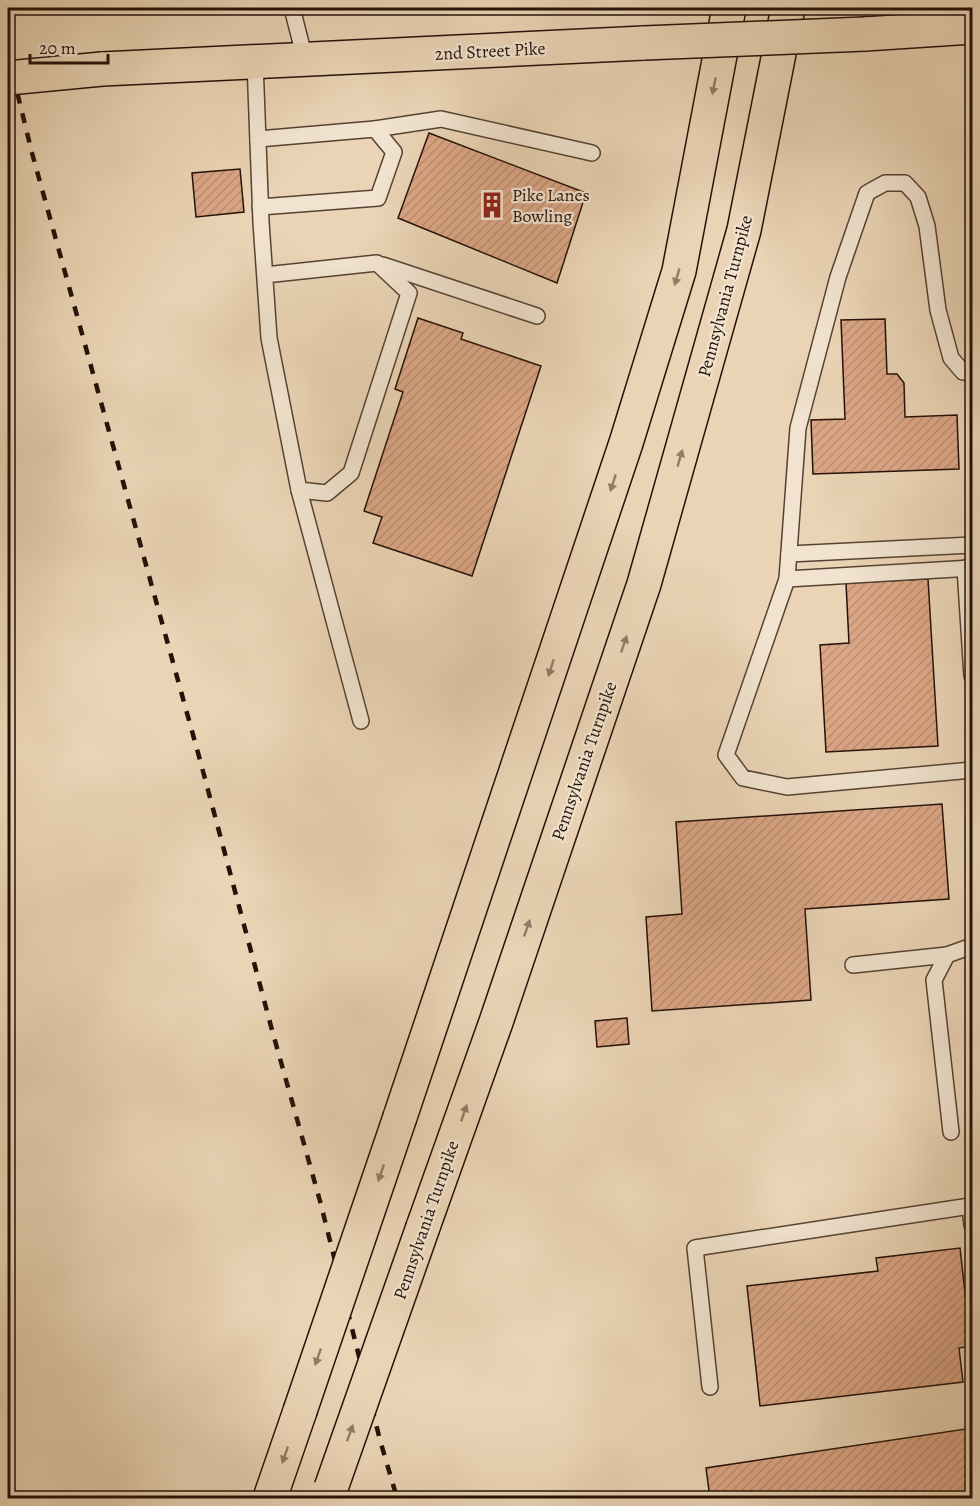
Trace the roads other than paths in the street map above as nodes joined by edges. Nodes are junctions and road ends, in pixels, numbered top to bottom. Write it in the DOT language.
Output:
graph roads {
  1 [pos="292,8"];
  2 [pos="729,8"];
  3 [pos="788,8"];
  4 [pos="972,27"];
  5 [pos="304,59"];
  6 [pos="255,62"];
  7 [pos="8,78"];
  8 [pos="375,129"];
  9 [pos="258,139"];
  10 [pos="592,153"];
  11 [pos="260,207"];
  12 [pos="377,263"];
  13 [pos="265,275"];
  14 [pos="537,316"];
  15 [pos="972,372"];
  16 [pos="299,490"];
  17 [pos="972,545"];
  18 [pos="789,554"];
  19 [pos="969,568"];
  20 [pos="787,579"];
  21 [pos="972,676"];
  22 [pos="361,721"];
  23 [pos="972,770"];
  24 [pos="972,946"];
  25 [pos="947,955"];
  26 [pos="853,965"];
  27 [pos="951,1132"];
  28 [pos="971,1205"];
  29 [pos="972,1225"];
  30 [pos="710,1387"];
  31 [pos="329,1493"];
  32 [pos="270,1498"];
  1 -- 5 [label="lane"];
  2 -- 32 [label="main road, one-way, bridge"];
  31 -- 3 [label="main road, Pennsylvania Turnpike, one-way, bridge"];
  4 -- 5 [label="main road, 2nd Street Pike, bridge"];
  5 -- 6 [label="main road, 2nd Street Pike"];
  6 -- 7 [label="main road, 2nd Street Pike, bridge"];
  6 -- 9 [label="lane"];
  8 -- 9 [label="lane"];
  8 -- 10 [label="lane"];
  8 -- 11 [label="lane"];
  9 -- 11 [label="lane"];
  11 -- 13 [label="lane"];
  12 -- 13 [label="lane"];
  12 -- 14 [label="lane"];
  12 -- 16 [label="lane"];
  13 -- 16 [label="lane"];
  15 -- 18 [label="lane"];
  16 -- 22 [label="lane"];
  17 -- 18 [label="lane"];
  18 -- 20 [label="lane"];
  19 -- 20 [label="lane"];
  19 -- 21 [label="lane"];
  20 -- 23 [label="lane"];
  24 -- 25 [label="lane"];
  25 -- 26 [label="lane"];
  25 -- 27 [label="lane"];
  28 -- 29 [label="lane"];
  28 -- 30 [label="lane"];
}
